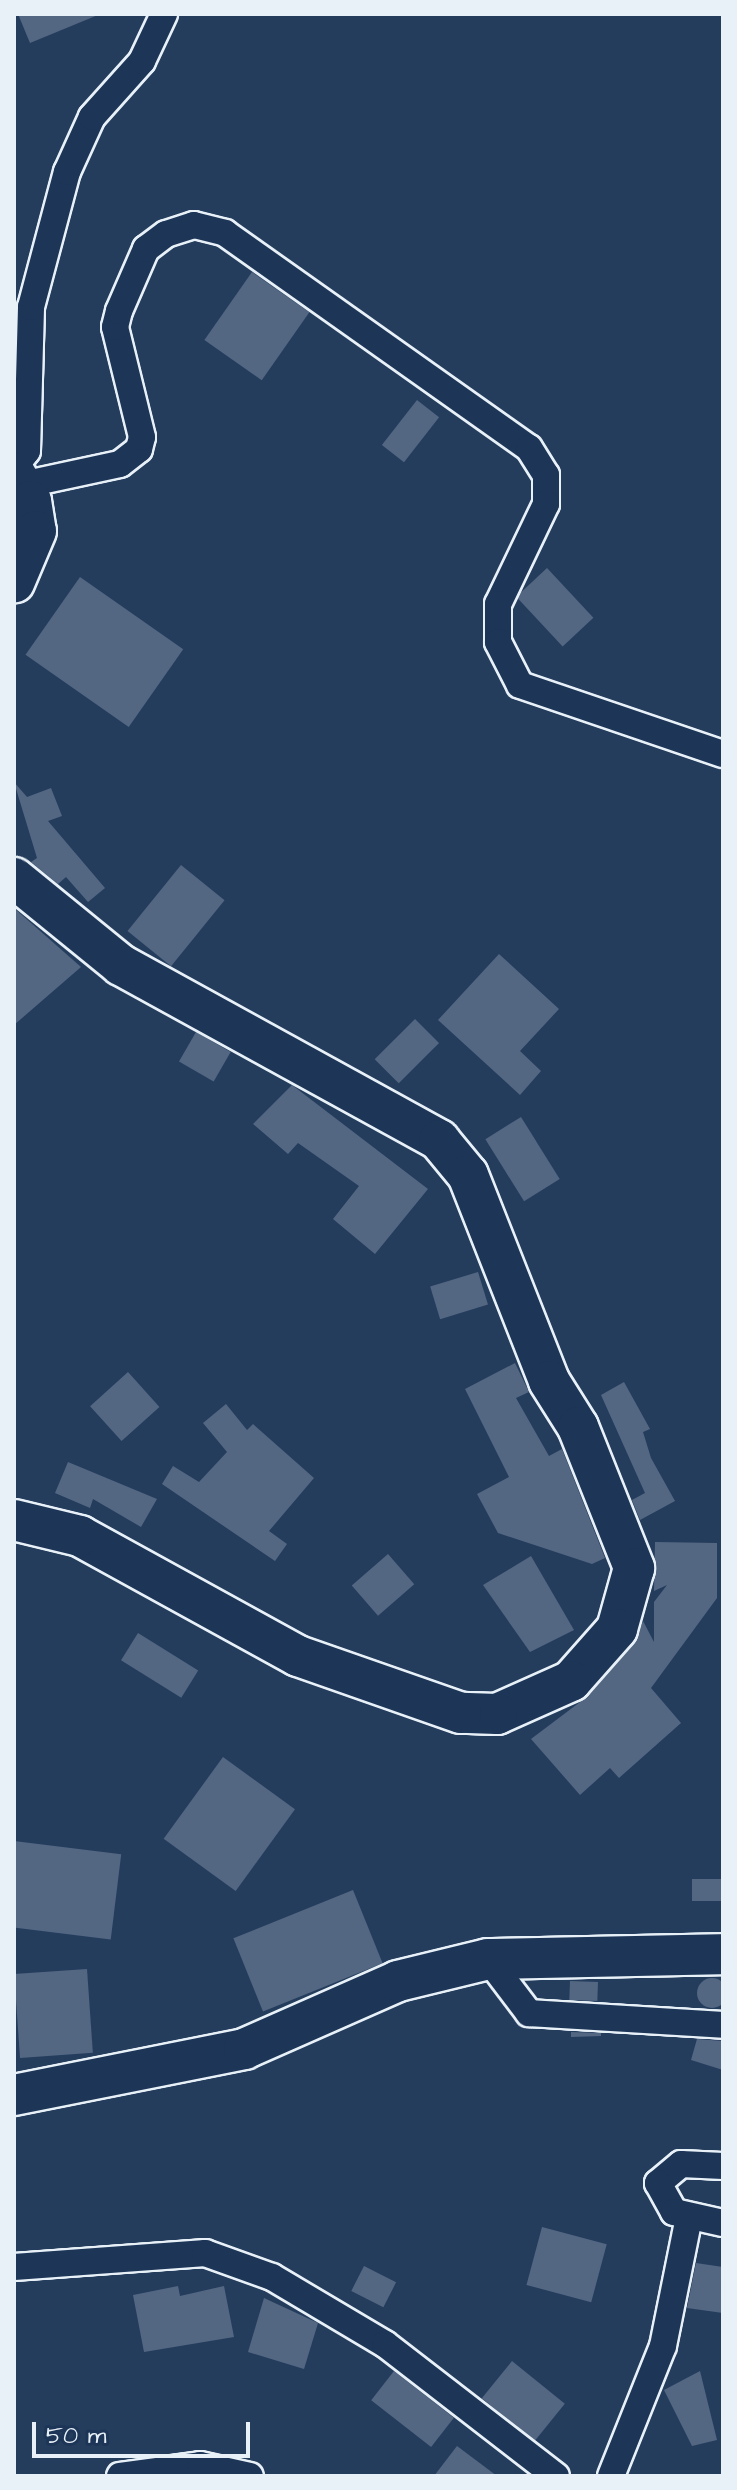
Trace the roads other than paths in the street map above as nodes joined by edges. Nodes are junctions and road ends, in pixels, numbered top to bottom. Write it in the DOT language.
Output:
graph roads {
  1 [pos="164,14"];
  2 [pos="17,475"];
  3 [pos="14,583"];
  4 [pos="723,754"];
  5 [pos="14,878"];
  6 [pos="14,1520"];
  7 [pos="723,1954"];
  8 [pos="488,1959"];
  9 [pos="723,2025"];
  10 [pos="14,2095"];
  11 [pos="723,2166"];
  12 [pos="689,2217"];
  13 [pos="723,2223"];
  14 [pos="14,2267"];
  15 [pos="120,2476"];
  16 [pos="250,2476"];
  17 [pos="556,2476"];
  18 [pos="611,2476"];
  1 -- 2 [label="street"];
  2 -- 3 [label="main road"];
  2 -- 4 [label="street"];
  5 -- 6 [label="main road"];
  7 -- 8 [label="main road"];
  8 -- 9 [label="street"];
  8 -- 10 [label="main road"];
  11 -- 12 [label="street"];
  12 -- 13 [label="street"];
  12 -- 18 [label="street"];
  14 -- 17 [label="street"];
  15 -- 16 [label="street"];
}
